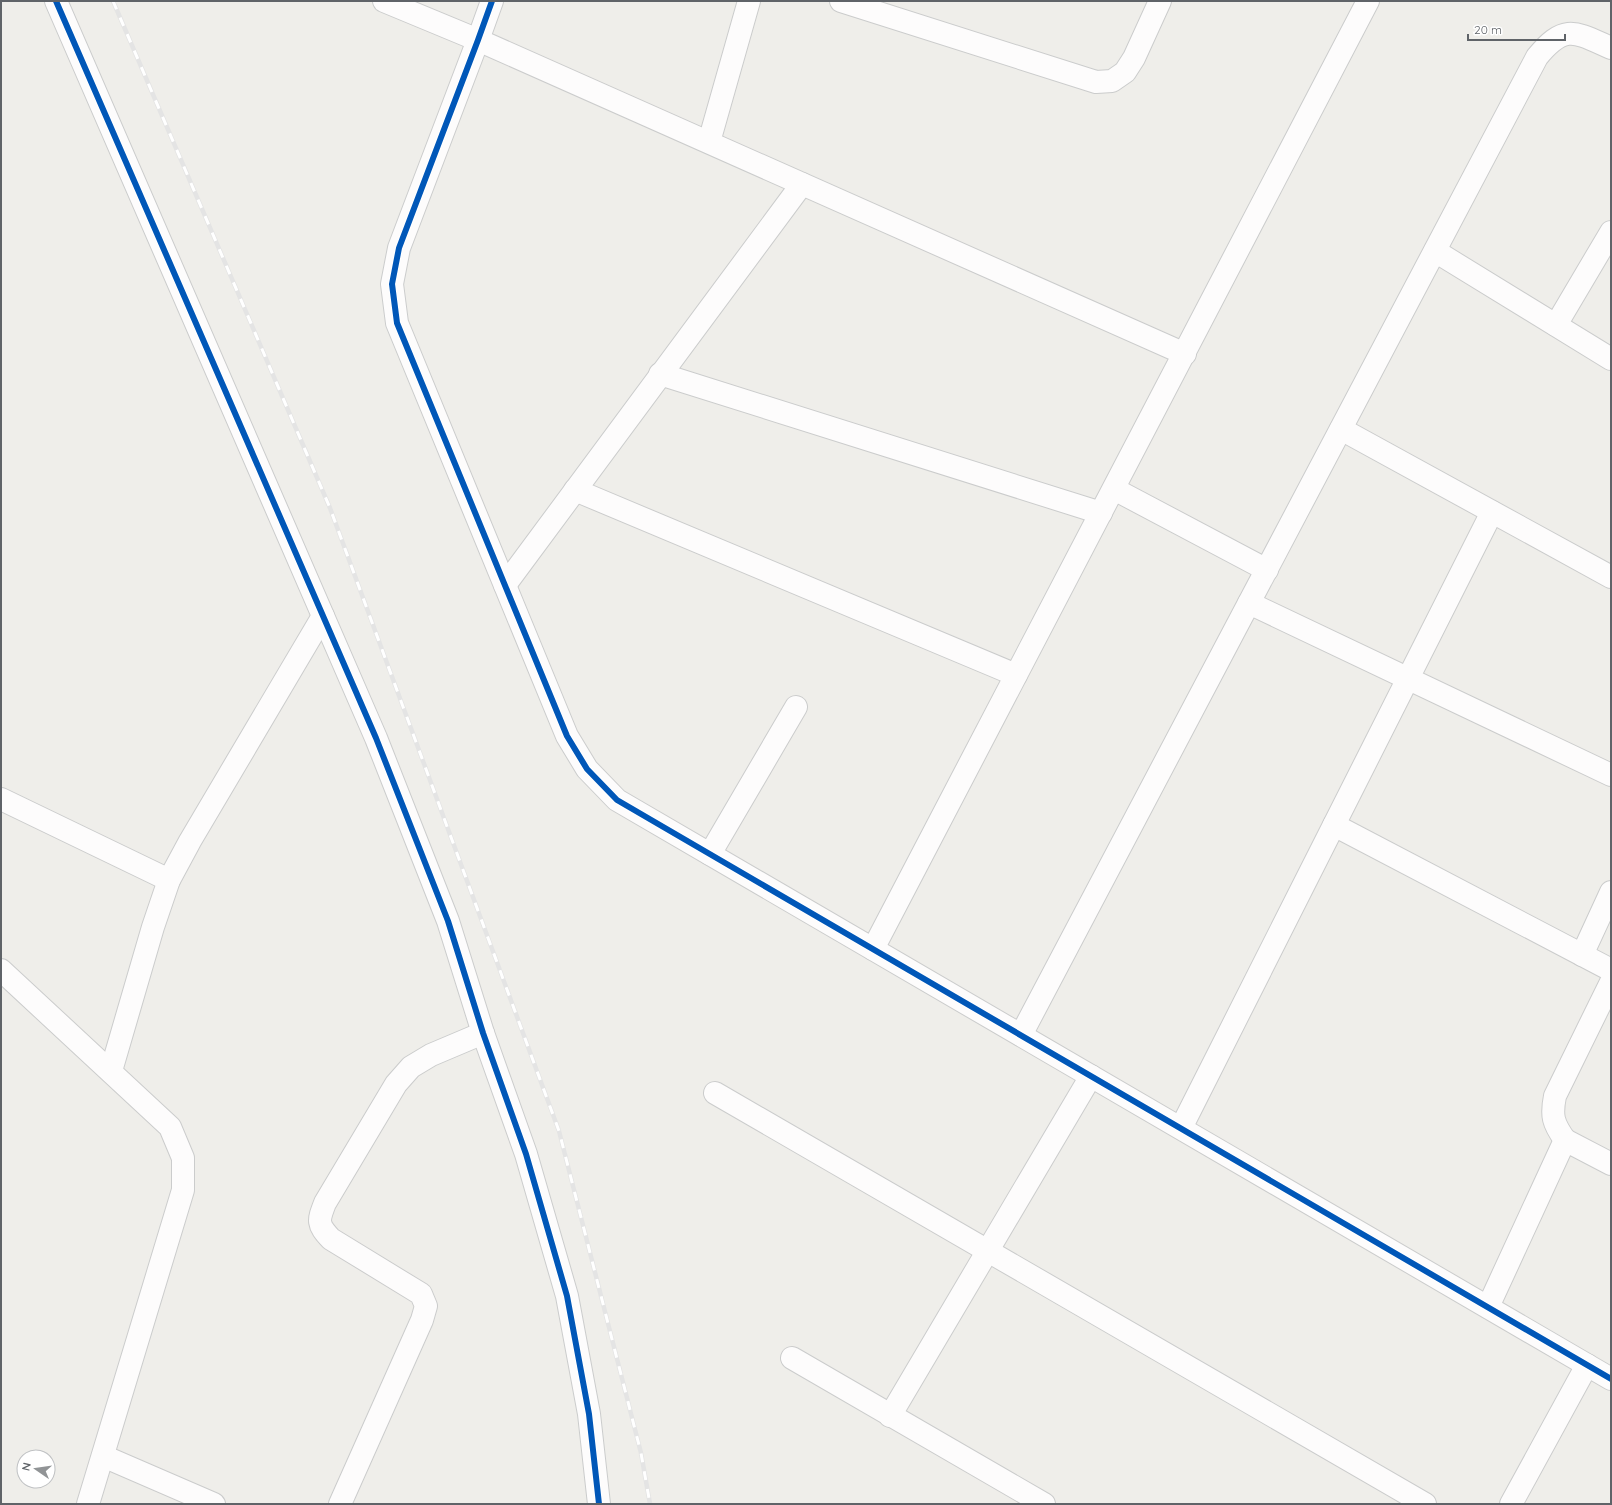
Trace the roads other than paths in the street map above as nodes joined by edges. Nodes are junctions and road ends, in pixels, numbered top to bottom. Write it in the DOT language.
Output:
graph roads {
  1 [pos="56,1"];
  2 [pos="384,1"];
  3 [pos="492,1"];
  4 [pos="749,1"];
  5 [pos="841,1"];
  6 [pos="1160,1"];
  7 [pos="1368,1"];
  8 [pos="478,40"];
  9 [pos="1611,48"];
  10 [pos="709,142"];
  11 [pos="802,184"];
  12 [pos="1611,232"];
  13 [pos="1435,251"];
  14 [pos="1556,325"];
  15 [pos="1185,354"];
  16 [pos="1611,359"];
  17 [pos="660,374"];
  18 [pos="1341,429"];
  19 [pos="1114,489"];
  20 [pos="575,490"];
  21 [pos="1492,512"];
  22 [pos="1101,513"];
  23 [pos="1267,570"];
  24 [pos="1611,577"];
  25 [pos="505,585"];
  26 [pos="1249,603"];
  27 [pos="323,616"];
  28 [pos="1016,675"];
  29 [pos="1408,678"];
  30 [pos="796,708"];
  31 [pos="1611,775"];
  32 [pos="1,799"];
  33 [pos="1334,825"];
  34 [pos="710,854"];
  35 [pos="169,880"];
  36 [pos="1611,892"];
  37 [pos="873,949"];
  38 [pos="1582,955"];
  39 [pos="1,970"];
  40 [pos="1611,970"];
  41 [pos="1611,982"];
  42 [pos="483,1033"];
  43 [pos="1022,1035"];
  44 [pos="111,1071"];
  45 [pos="1091,1076"];
  46 [pos="715,1093"];
  47 [pos="1181,1128"];
  48 [pos="1565,1140"];
  49 [pos="1611,1164"];
  50 [pos="988,1251"];
  51 [pos="1488,1307"];
  52 [pos="792,1358"];
  53 [pos="1587,1365"];
  54 [pos="1611,1379"];
  55 [pos="890,1416"];
  56 [pos="103,1456"];
  57 [pos="88,1504"];
  58 [pos="214,1504"];
  59 [pos="340,1504"];
  60 [pos="599,1504"];
  61 [pos="1044,1504"];
  62 [pos="1425,1504"];
  63 [pos="1511,1504"];
  1 -- 27 [label="street"];
  2 -- 8 [label="street"];
  3 -- 8 [label="street"];
  4 -- 10 [label="street"];
  5 -- 6 [label="street"];
  7 -- 15 [label="street"];
  8 -- 10 [label="street"];
  8 -- 25 [label="street"];
  9 -- 13 [label="street"];
  10 -- 11 [label="street"];
  11 -- 15 [label="street"];
  11 -- 17 [label="street"];
  12 -- 14 [label="street"];
  13 -- 14 [label="street"];
  13 -- 18 [label="street"];
  14 -- 16 [label="street"];
  15 -- 19 [label="street"];
  17 -- 20 [label="street"];
  17 -- 22 [label="street"];
  18 -- 21 [label="street"];
  18 -- 23 [label="street"];
  19 -- 22 [label="street"];
  19 -- 23 [label="street"];
  20 -- 25 [label="street"];
  20 -- 28 [label="street"];
  21 -- 24 [label="street"];
  21 -- 29 [label="street"];
  22 -- 28 [label="street"];
  23 -- 26 [label="street"];
  25 -- 34 [label="street"];
  26 -- 29 [label="street"];
  26 -- 43 [label="street"];
  27 -- 35 [label="street"];
  27 -- 42 [label="street"];
  28 -- 37 [label="street"];
  29 -- 31 [label="street"];
  29 -- 33 [label="street"];
  30 -- 34 [label="street"];
  32 -- 35 [label="street"];
  33 -- 38 [label="street"];
  33 -- 47 [label="street"];
  34 -- 37 [label="street"];
  35 -- 44 [label="street"];
  36 -- 38 [label="street"];
  37 -- 43 [label="street"];
  38 -- 40 [label="street"];
  39 -- 44 [label="street"];
  41 -- 48 [label="street"];
  42 -- 59 [label="street"];
  42 -- 60 [label="street"];
  43 -- 45 [label="street"];
  44 -- 56 [label="street"];
  45 -- 47 [label="street"];
  45 -- 50 [label="street"];
  46 -- 50 [label="street"];
  47 -- 51 [label="street"];
  48 -- 49 [label="street"];
  48 -- 51 [label="street"];
  50 -- 55 [label="street"];
  50 -- 62 [label="street"];
  51 -- 53 [label="street"];
  52 -- 55 [label="street"];
  53 -- 54 [label="street"];
  53 -- 63 [label="street"];
  55 -- 61 [label="street"];
  56 -- 57 [label="street"];
  56 -- 58 [label="street"];
}
